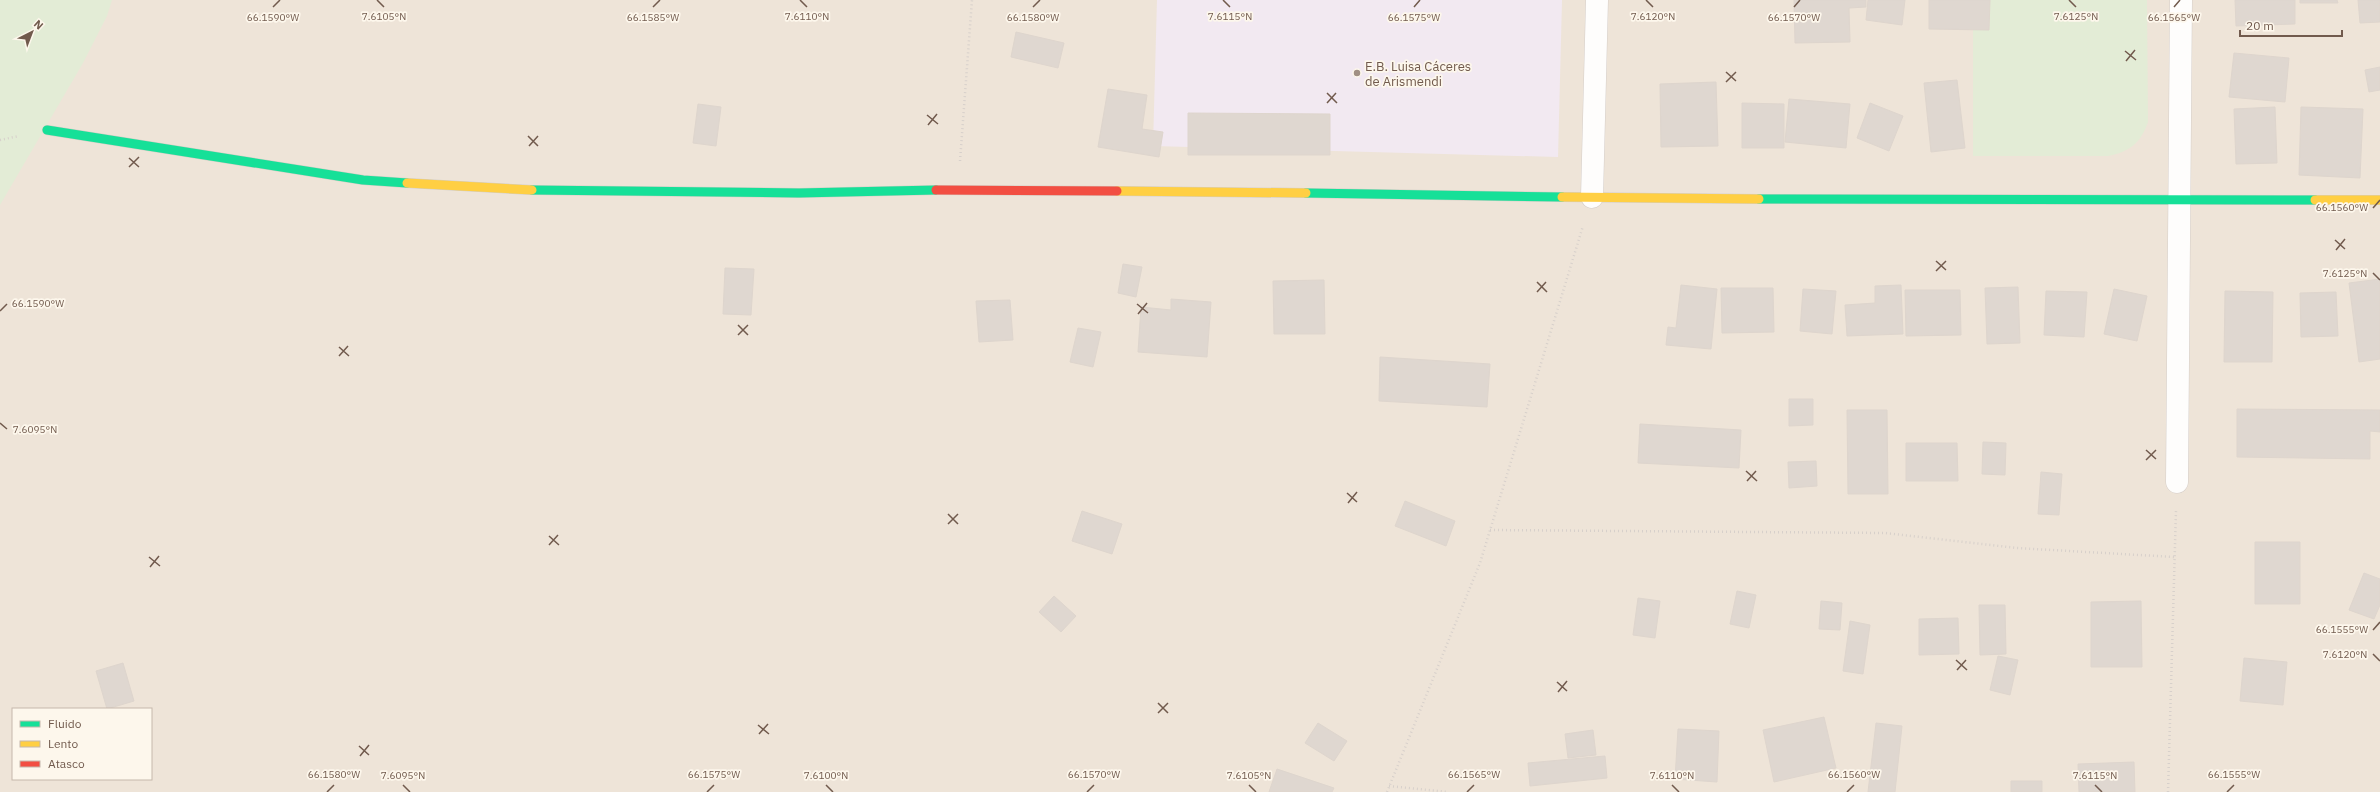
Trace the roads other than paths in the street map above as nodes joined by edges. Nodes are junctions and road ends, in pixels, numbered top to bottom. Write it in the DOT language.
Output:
graph roads {
  1 [pos="1597,0"];
  2 [pos="2181,0"];
  3 [pos="47,130"];
  4 [pos="1592,197"];
  5 [pos="2180,200"];
  6 [pos="2380,200"];
  7 [pos="2177,482"];
  1 -- 4 [label="street"];
  2 -- 5 [label="street"];
  3 -- 4 [label="street"];
  4 -- 5 [label="street"];
  5 -- 6 [label="street"];
  5 -- 7 [label="street"];
}
